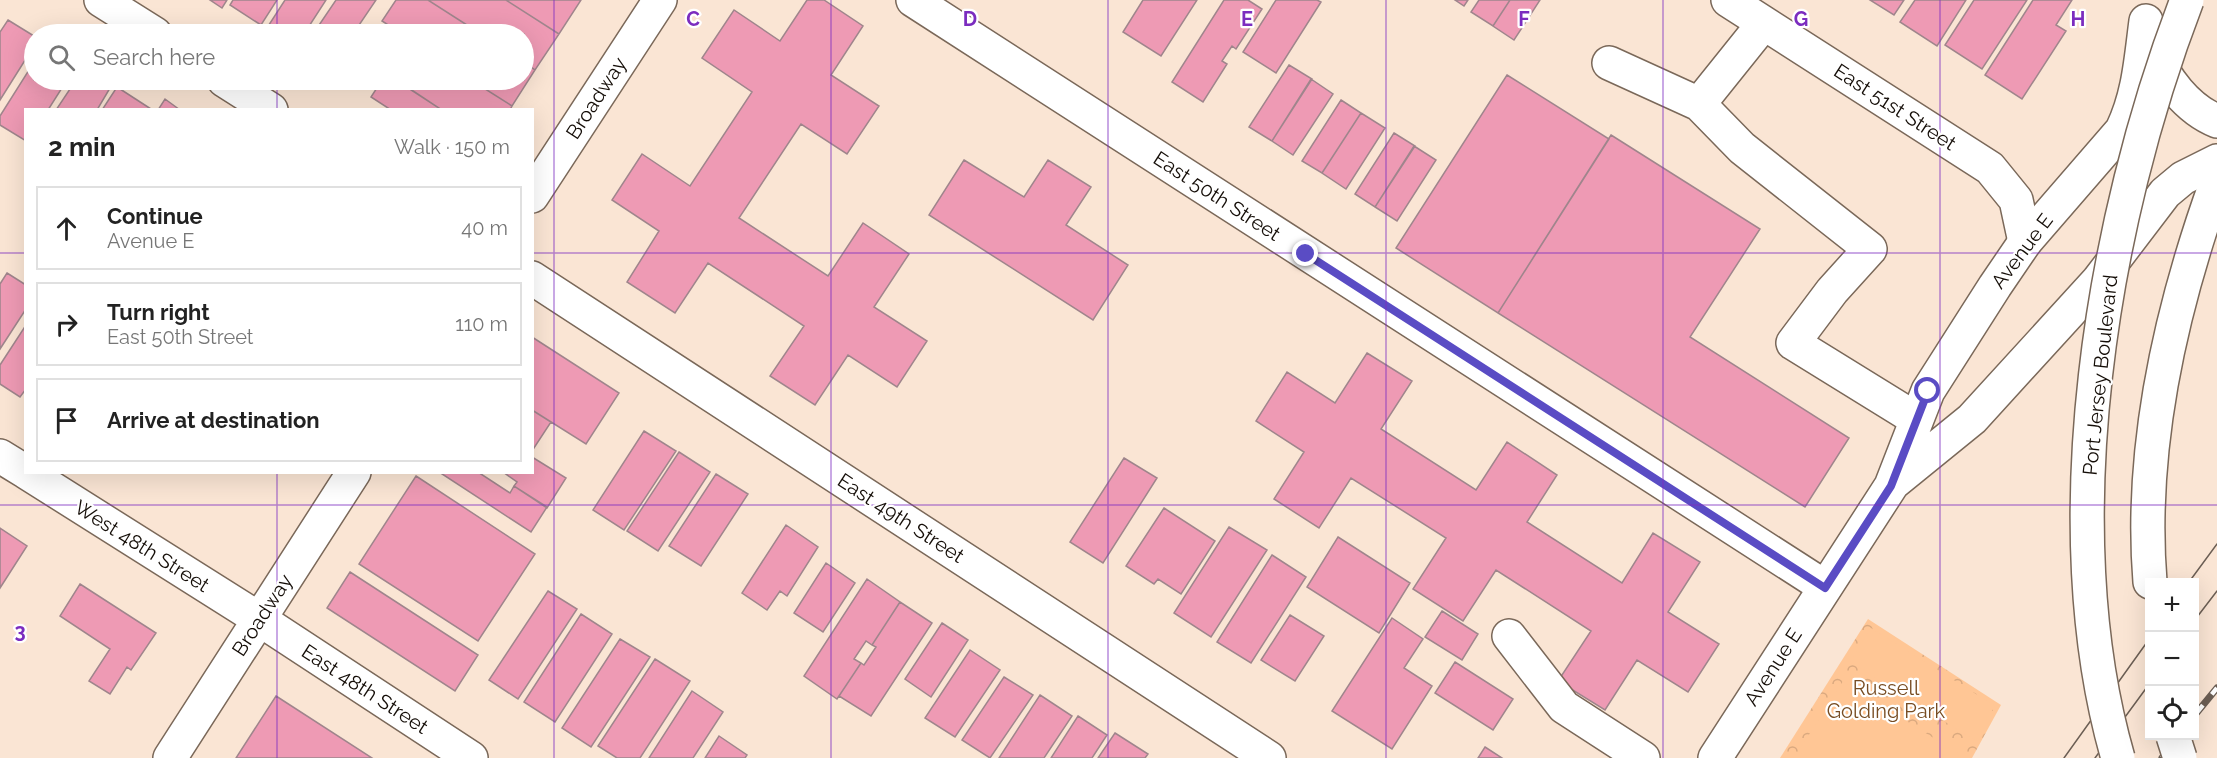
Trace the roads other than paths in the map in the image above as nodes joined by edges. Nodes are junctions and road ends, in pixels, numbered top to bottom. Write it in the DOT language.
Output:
graph roads {
  1 [pos="101,0"];
  2 [pos="660,0"];
  3 [pos="913,0"];
  4 [pos="1728,0"];
  5 [pos="2187,0"];
  6 [pos="2145,10"];
  7 [pos="1764,23"];
  8 [pos="138,24"];
  9 [pos="1609,63"];
  10 [pos="240,90"];
  11 [pos="1699,104"];
  12 [pos="265,107"];
  13 [pos="2217,121"];
  14 [pos="2217,161"];
  15 [pos="2217,181"];
  16 [pos="534,193"];
  17 [pos="2025,242"];
  18 [pos="534,279"];
  19 [pos="1916,419"];
  20 [pos="0,456"];
  21 [pos="24,471"];
  22 [pos="29,474"];
  23 [pos="353,474"];
  24 [pos="1891,486"];
  25 [pos="2150,578"];
  26 [pos="1825,588"];
  27 [pos="259,619"];
  28 [pos="1509,636"];
  29 [pos="2175,740"];
  30 [pos="170,758"];
  31 [pos="471,758"];
  32 [pos="1269,758"];
  33 [pos="1643,758"];
  34 [pos="1715,758"];
  35 [pos="2118,758"];
  36 [pos="2180,758"];
  1 -- 8 [label="main road"];
  2 -- 16 [label="main road, Broadway"];
  3 -- 26 [label="main road, East 50th Street"];
  4 -- 7 [label="main road, East 51st Street"];
  5 -- 35 [label="main road, Port Jersey Boulevard, bridge"];
  6 -- 13 [label="main road"];
  6 -- 17 [label="main road, Avenue E"];
  7 -- 11 [label="main road"];
  7 -- 17 [label="main road, East 51st Street"];
  9 -- 11 [label="main road"];
  10 -- 12 [label="main road"];
  11 -- 19 [label="main road"];
  14 -- 24 [label="main road, Avenue E"];
  15 -- 25 [label="main road"];
  17 -- 19 [label="main road, Avenue E"];
  18 -- 32 [label="main road, East 49th Street"];
  19 -- 24 [label="main road, Avenue E"];
  20 -- 21 [label="main road, West 48th Street"];
  22 -- 27 [label="main road, West 48th Street"];
  23 -- 27 [label="main road, Broadway"];
  24 -- 26 [label="main road, Avenue E"];
  26 -- 34 [label="main road, Avenue E"];
  27 -- 30 [label="main road, Broadway"];
  27 -- 31 [label="main road, East 48th Street"];
  28 -- 33 [label="main road"];
  29 -- 36 [label="main road, bridge"];
}
